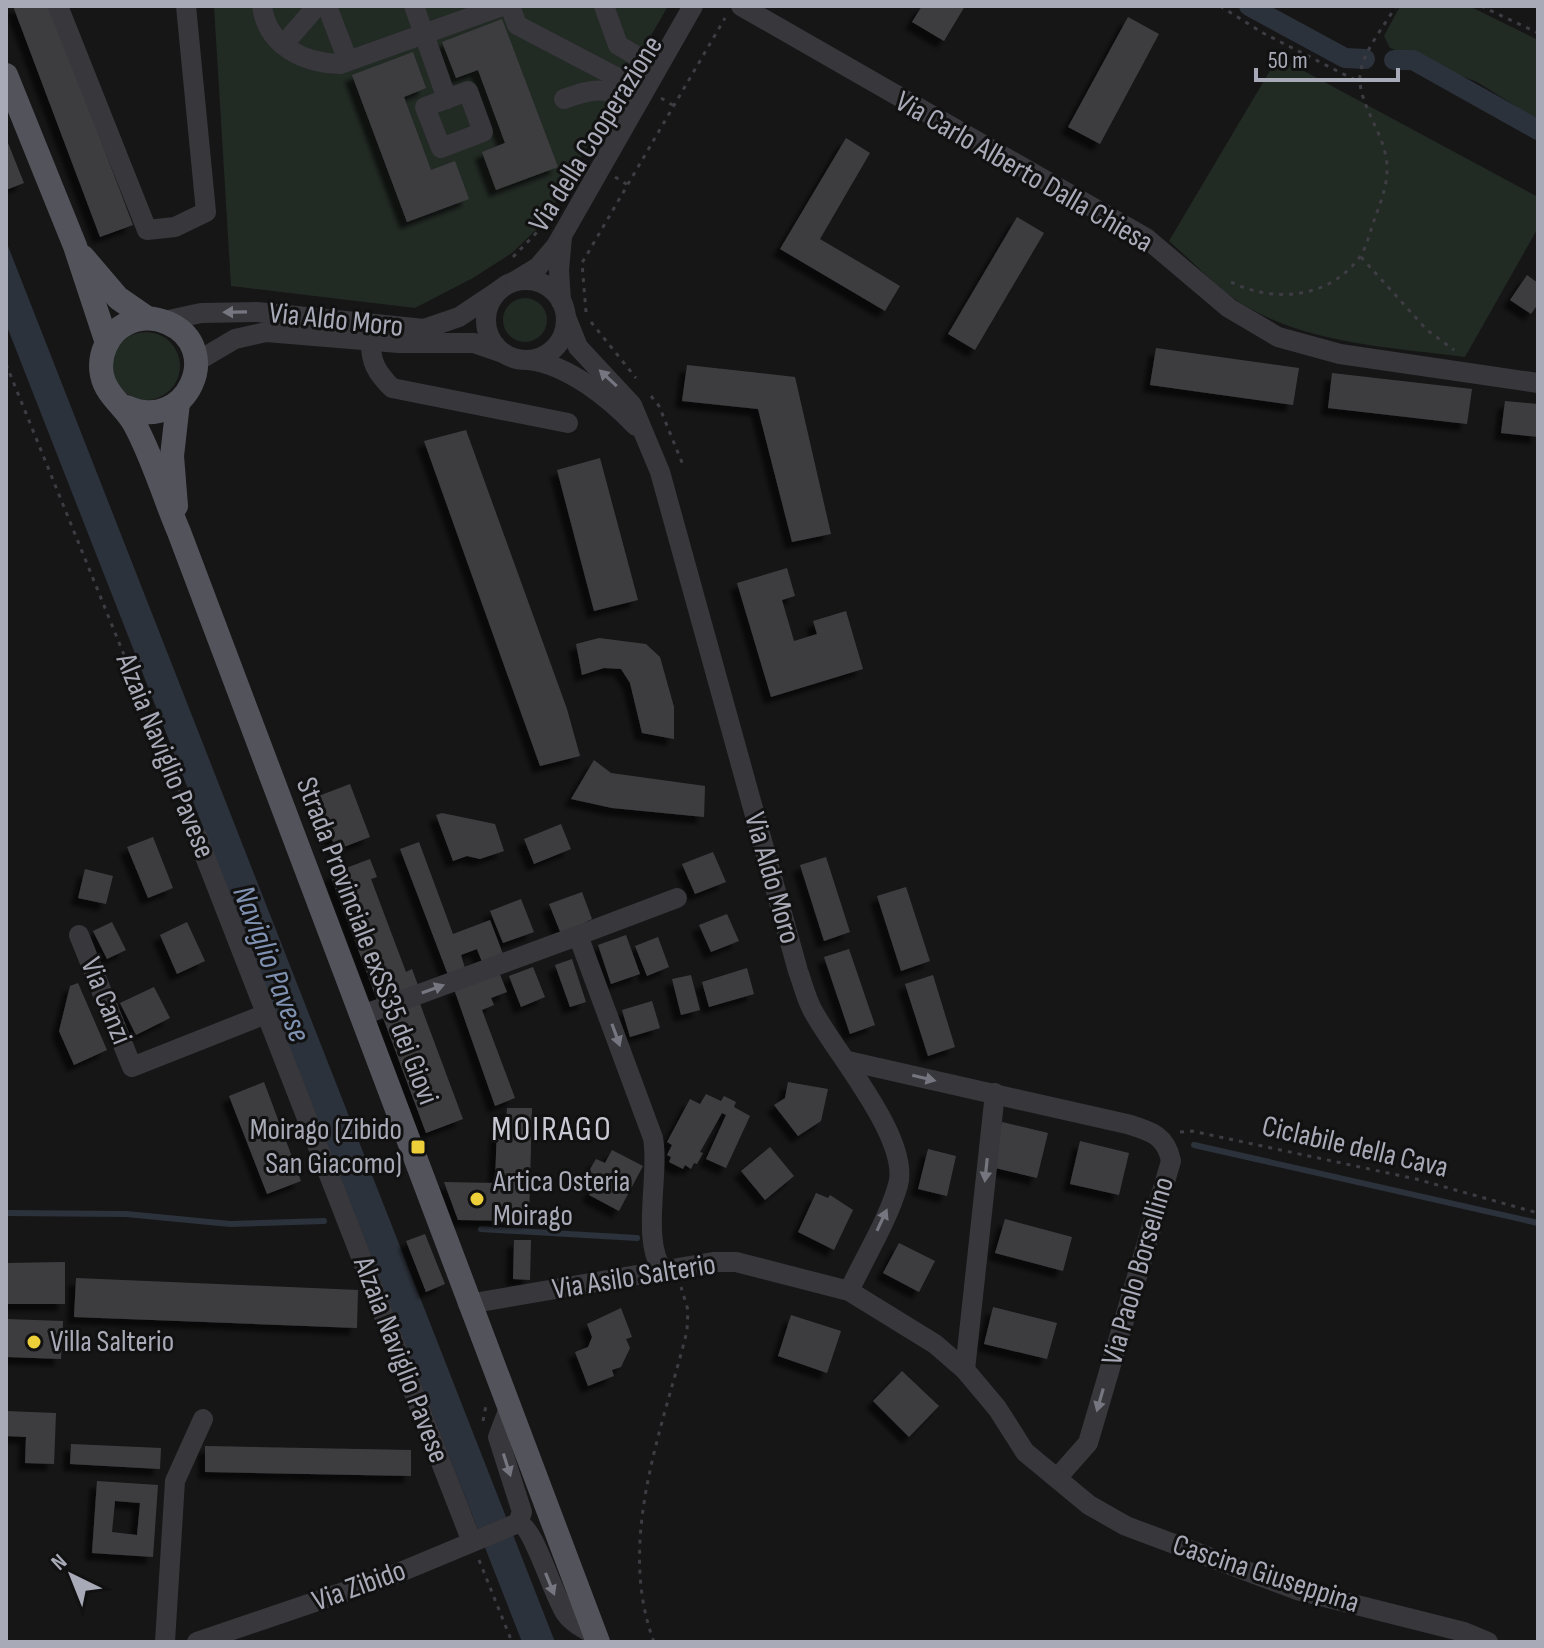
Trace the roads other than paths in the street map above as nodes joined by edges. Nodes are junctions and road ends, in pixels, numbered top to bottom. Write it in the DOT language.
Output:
graph roads {
  1 [pos="58,6"];
  2 [pos="186,6"];
  3 [pos="262,6"];
  4 [pos="317,6"];
  5 [pos="327,6"];
  6 [pos="414,6"];
  7 [pos="502,6"];
  8 [pos="510,6"];
  9 [pos="604,6"];
  10 [pos="693,6"];
  11 [pos="741,6"];
  12 [pos="425,34"];
  13 [pos="283,45"];
  14 [pos="348,61"];
  15 [pos="657,68"];
  16 [pos="6,75"];
  17 [pos="640,97"];
  18 [pos="447,99"];
  19 [pos="564,99"];
  20 [pos="556,226"];
  21 [pos="75,246"];
  22 [pos="507,278"];
  23 [pos="564,309"];
  24 [pos="156,320"];
  25 [pos="371,340"];
  26 [pos="107,343"];
  27 [pos="503,353"];
  28 [pos="527,360"];
  29 [pos="196,362"];
  30 [pos="1538,383"];
  31 [pos="178,403"];
  32 [pos="126,407"];
  33 [pos="568,423"];
  34 [pos="649,442"];
  35 [pos="179,532"];
  36 [pos="197,836"];
  37 [pos="677,898"];
  38 [pos="79,935"];
  39 [pos="574,937"];
  40 [pos="266,1014"];
  41 [pos="360,1016"];
  42 [pos="848,1061"];
  43 [pos="995,1093"];
  44 [pos="664,1272"];
  45 [pos="849,1291"];
  46 [pos="468,1304"];
  47 [pos="965,1370"];
  48 [pos="498,1402"];
  49 [pos="203,1419"];
  50 [pos="1058,1477"];
  51 [pos="518,1523"];
  52 [pos="472,1542"];
  53 [pos="597,1639"];
  54 [pos="209,1641"];
  55 [pos="165,1642"];
  56 [pos="1488,1642"];
  1 -- 2 [label="street"];
  3 -- 13 [label="street"];
  4 -- 13 [label="street"];
  5 -- 14 [label="street"];
  6 -- 12 [label="street"];
  7 -- 12 [label="street"];
  8 -- 17 [label="street"];
  9 -- 15 [label="street"];
  10 -- 15 [label="street, Via della Cooperazione"];
  11 -- 30 [label="street, Via Carlo Alberto Dalla Chiesa"];
  12 -- 14 [label="street"];
  12 -- 18 [label="street"];
  13 -- 14 [label="street"];
  15 -- 17 [label="street, Via della Cooperazione"];
  16 -- 21 [label="main road"];
  17 -- 19 [label="street"];
  17 -- 20 [label="street, Via della Cooperazione"];
  20 -- 22 [label="street, Via della Cooperazione"];
  20 -- 23 [label="street, Via della Cooperazione"];
  21 -- 24 [label="main road"];
  21 -- 26 [label="main road"];
  22 -- 23 [label="street"];
  22 -- 24 [label="street, Via Aldo Moro, one-way"];
  22 -- 27 [label="street"];
  23 -- 28 [label="street"];
  34 -- 23 [label="street, Via Aldo Moro, one-way"];
  24 -- 26 [label="main road"];
  24 -- 29 [label="main road"];
  25 -- 27 [label="street, Via Aldo Moro"];
  25 -- 29 [label="street, Via Aldo Moro"];
  25 -- 33 [label="street"];
  26 -- 32 [label="main road"];
  27 -- 28 [label="street"];
  28 -- 34 [label="street, Via Aldo Moro"];
  29 -- 31 [label="main road"];
  31 -- 32 [label="main road"];
  31 -- 35 [label="main road"];
  32 -- 35 [label="main road"];
  34 -- 42 [label="street, Via Aldo Moro"];
  35 -- 41 [label="main road, Strada Provinciale exSS35 dei Giovi"];
  36 -- 40 [label="street, Alzaia Naviglio Pavese"];
  37 -- 39 [label="street"];
  38 -- 40 [label="street, Via Canzi"];
  41 -- 39 [label="street, one-way"];
  39 -- 44 [label="street, one-way"];
  40 -- 52 [label="street, Alzaia Naviglio Pavese"];
  41 -- 46 [label="main road, Strada Provinciale exSS35 dei Giovi"];
  42 -- 43 [label="street, Via Paolo Borsellino, one-way"];
  45 -- 42 [label="street, Via Aldo Moro, one-way"];
  43 -- 47 [label="street, one-way"];
  43 -- 50 [label="street, Via Paolo Borsellino, one-way"];
  44 -- 45 [label="street, Via Asilo Salterio"];
  44 -- 46 [label="street, Via Asilo Salterio"];
  45 -- 47 [label="street, Via Asilo Salterio"];
  46 -- 48 [label="main road, Strada Provinciale exSS35 dei Giovi"];
  47 -- 50 [label="street, Via Asilo Salterio"];
  48 -- 51 [label="street, one-way"];
  48 -- 53 [label="main road, Strada Provinciale exSS35 dei Giovi"];
  49 -- 55 [label="street"];
  50 -- 56 [label="street, Cascina Giuseppina"];
  51 -- 52 [label="street, Via Zibido"];
  51 -- 53 [label="street, one-way"];
  52 -- 54 [label="street, Via Zibido"];
}
